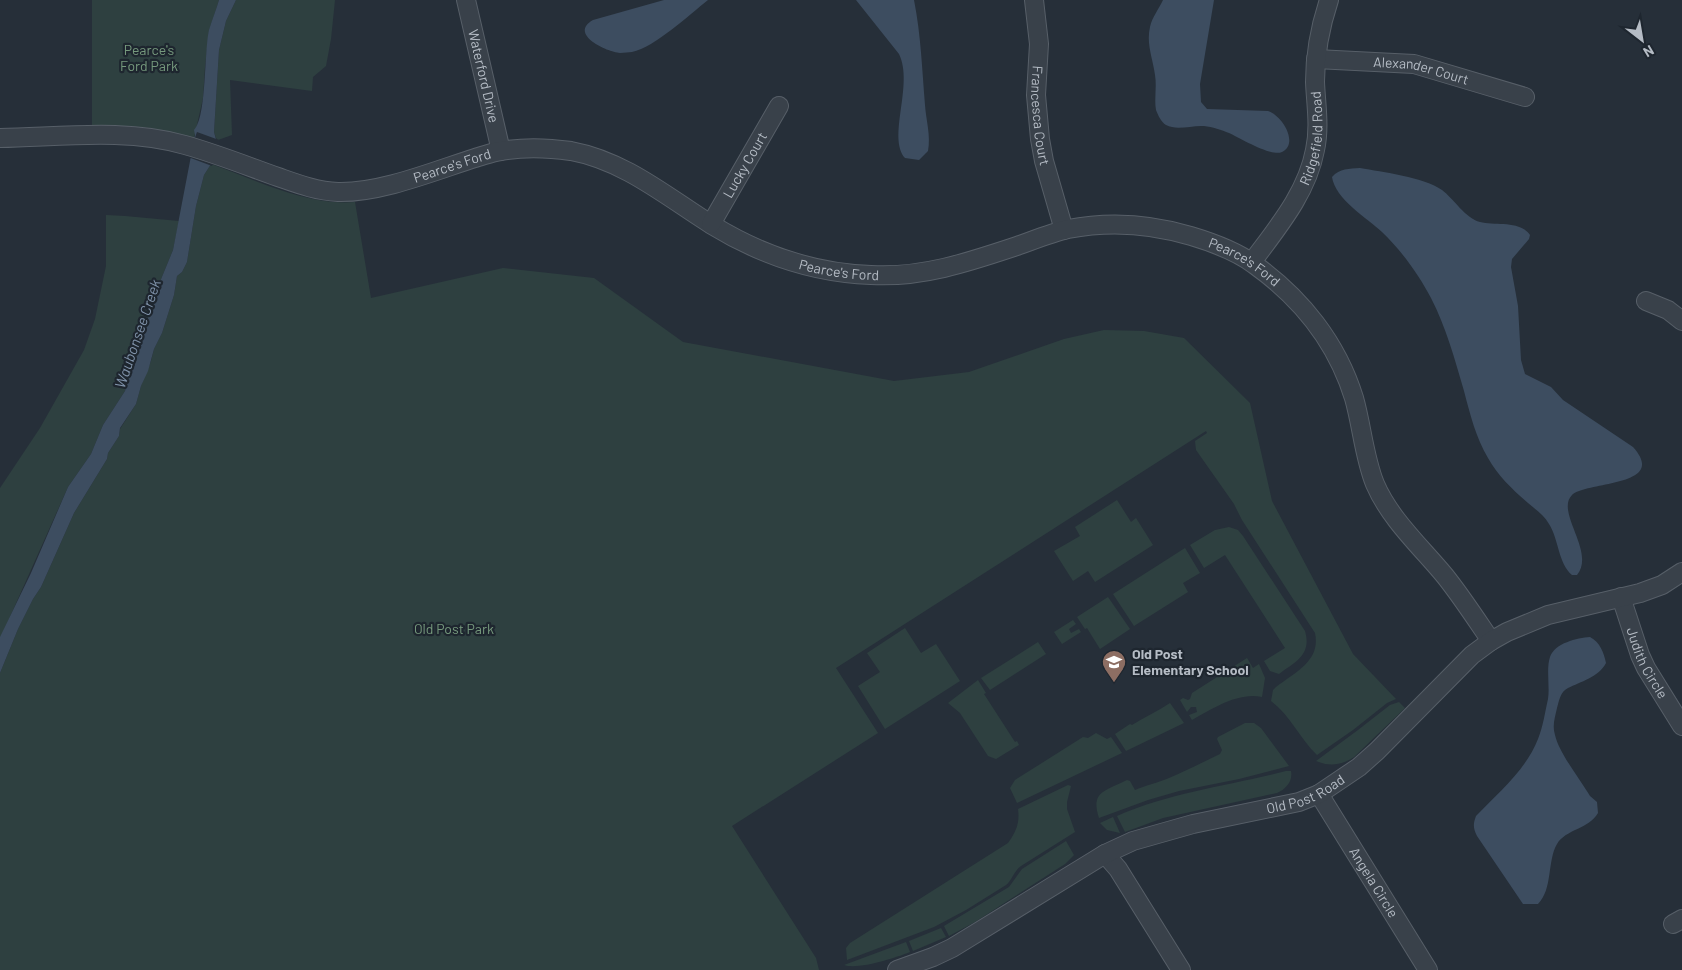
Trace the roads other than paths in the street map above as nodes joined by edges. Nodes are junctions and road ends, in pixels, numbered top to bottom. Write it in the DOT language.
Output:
graph roads {
  1 [pos="466,0"];
  2 [pos="1034,0"];
  3 [pos="1329,0"];
  4 [pos="1316,59"];
  5 [pos="1525,97"];
  6 [pos="779,106"];
  7 [pos="0,138"];
  8 [pos="501,150"];
  9 [pos="711,224"];
  10 [pos="1064,230"];
  11 [pos="1252,262"];
  12 [pos="1646,301"];
  13 [pos="1682,321"];
  14 [pos="1682,572"];
  15 [pos="1621,597"];
  16 [pos="1491,641"];
  17 [pos="1682,726"];
  18 [pos="1319,794"];
  19 [pos="1105,854"];
  20 [pos="936,964"];
  21 [pos="897,970"];
  22 [pos="1181,970"];
  23 [pos="1428,970"];
  1 -- 8 [label="street, Waterford Drive"];
  2 -- 10 [label="street, Francesca Court"];
  3 -- 4 [label="street, Ridgefield Road"];
  4 -- 5 [label="street, Alexander Court"];
  4 -- 11 [label="street, Ridgefield Road"];
  6 -- 9 [label="street, Lucky Court"];
  7 -- 8 [label="street, Pearce's Ford"];
  8 -- 9 [label="street, Pearce's Ford"];
  9 -- 10 [label="street, Pearce's Ford"];
  10 -- 11 [label="street, Pearce's Ford"];
  11 -- 16 [label="street, Pearce's Ford"];
  12 -- 13 [label="street"];
  14 -- 15 [label="street, Old Post Road"];
  15 -- 16 [label="street, Old Post Road"];
  15 -- 17 [label="street, Judith Circle"];
  16 -- 18 [label="street, Old Post Road"];
  18 -- 19 [label="street, Old Post Road"];
  18 -- 23 [label="street, Angela Circle"];
  19 -- 20 [label="street, Old Post Road"];
  19 -- 22 [label="street"];
  20 -- 21 [label="street, Old Post Road"];
}
